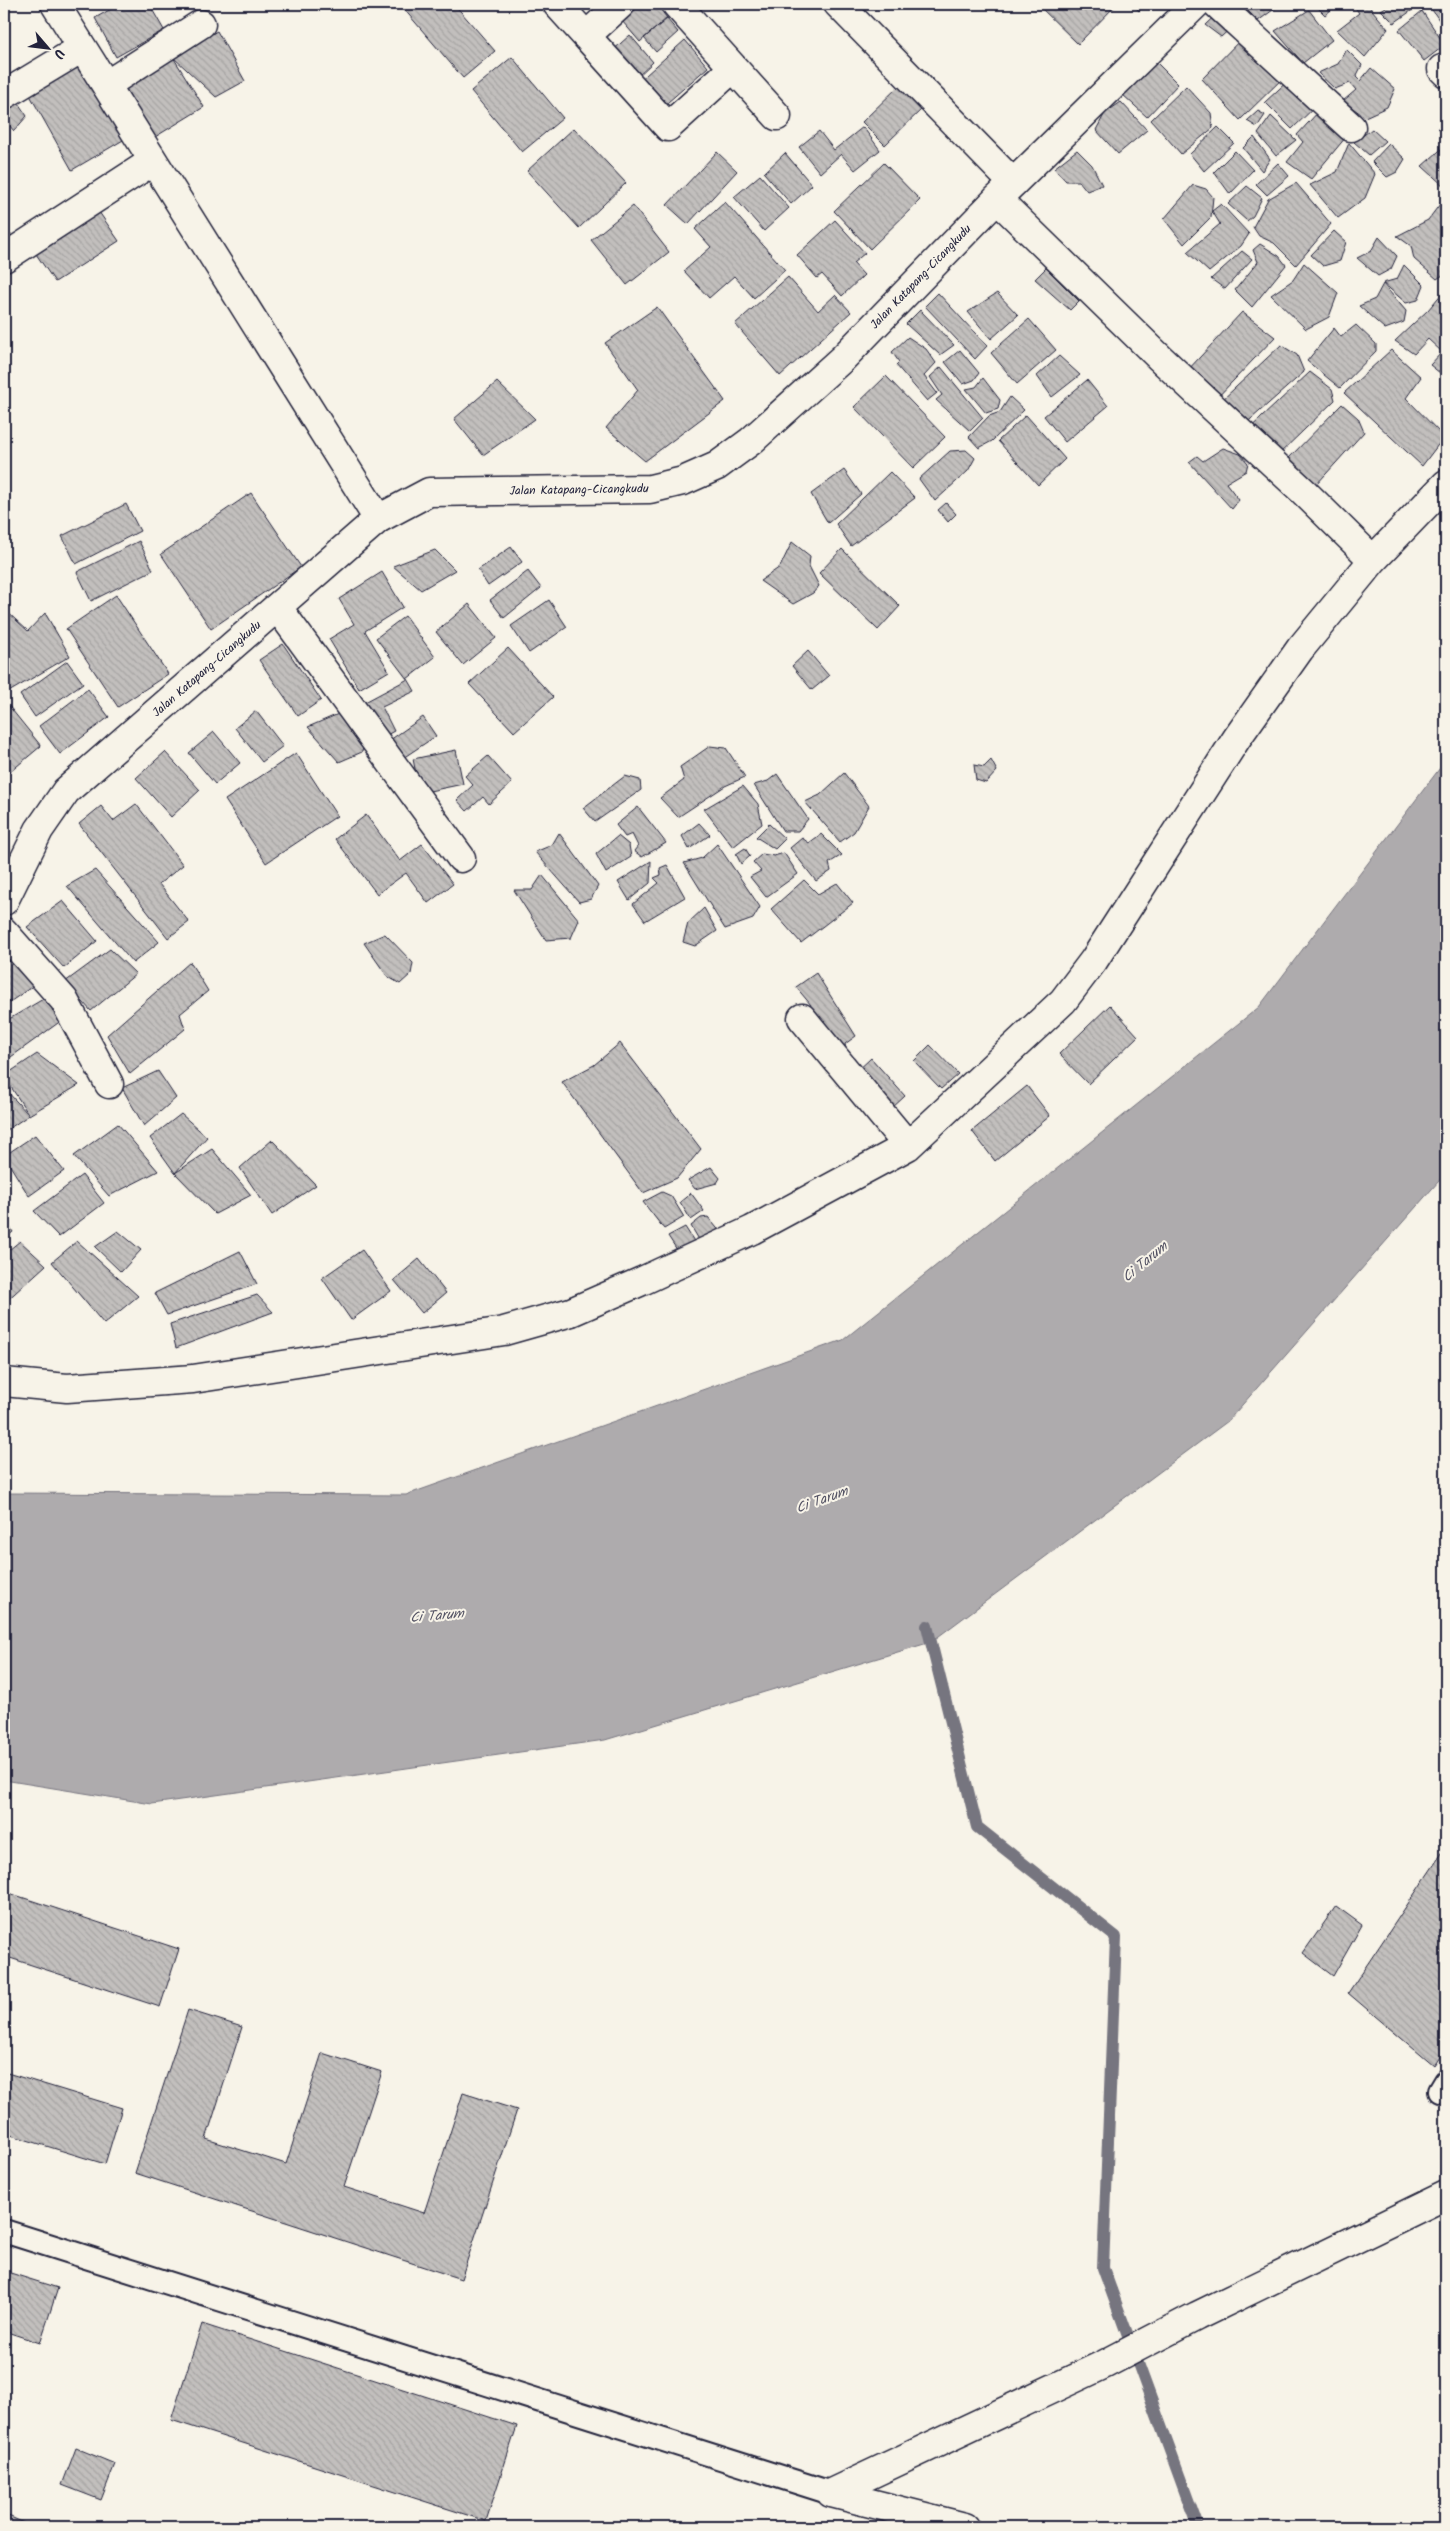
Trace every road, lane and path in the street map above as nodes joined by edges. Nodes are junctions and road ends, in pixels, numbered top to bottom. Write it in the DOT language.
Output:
graph roads {
  1 [pos="55,4"];
  2 [pos="557,4"];
  3 [pos="621,4"];
  4 [pos="676,4"];
  5 [pos="838,4"];
  6 [pos="1196,4"];
  7 [pos="1218,4"];
  8 [pos="201,24"];
  9 [pos="586,36"];
  10 [pos="82,48"];
  11 [pos="733,68"];
  12 [pos="106,85"];
  13 [pos="4,95"];
  14 [pos="777,116"];
  15 [pos="1351,126"];
  16 [pos="153,160"];
  17 [pos="1005,191"];
  18 [pos="4,258"];
  19 [pos="1446,484"];
  20 [pos="378,520"];
  21 [pos="1373,560"];
  22 [pos="278,608"];
  23 [pos="461,858"];
  24 [pos="4,900"];
  25 [pos="4,932"];
  26 [pos="802,1018"];
  27 [pos="110,1084"];
  28 [pos="908,1146"];
  29 [pos="4,1382"];
  30 [pos="1446,2195"];
  31 [pos="4,2231"];
  32 [pos="830,2493"];
  33 [pos="965,2527"];
  1 -- 10 [label="street"];
  2 -- 9 [label="street"];
  3 -- 9 [label="street"];
  4 -- 11 [label="street"];
  5 -- 17 [label="street"];
  6 -- 17 [label="street, Jalan Katapang-Cicangkudu"];
  7 -- 15 [label="street"];
  8 -- 12 [label="street"];
  9 -- 11 [label="street"];
  10 -- 12 [label="street"];
  10 -- 13 [label="street"];
  11 -- 14 [label="street"];
  12 -- 16 [label="street"];
  16 -- 18 [label="street"];
  16 -- 20 [label="street"];
  17 -- 20 [label="street, Jalan Katapang-Cicangkudu"];
  17 -- 21 [label="street"];
  19 -- 21 [label="street"];
  20 -- 22 [label="street, Jalan Katapang-Cicangkudu"];
  21 -- 28 [label="street"];
  22 -- 23 [label="street"];
  22 -- 24 [label="street, Jalan Katapang-Cicangkudu"];
  25 -- 27 [label="street"];
  26 -- 28 [label="street"];
  28 -- 29 [label="street"];
  30 -- 32 [label="street"];
  31 -- 32 [label="lane"];
  32 -- 33 [label="street"];
}
